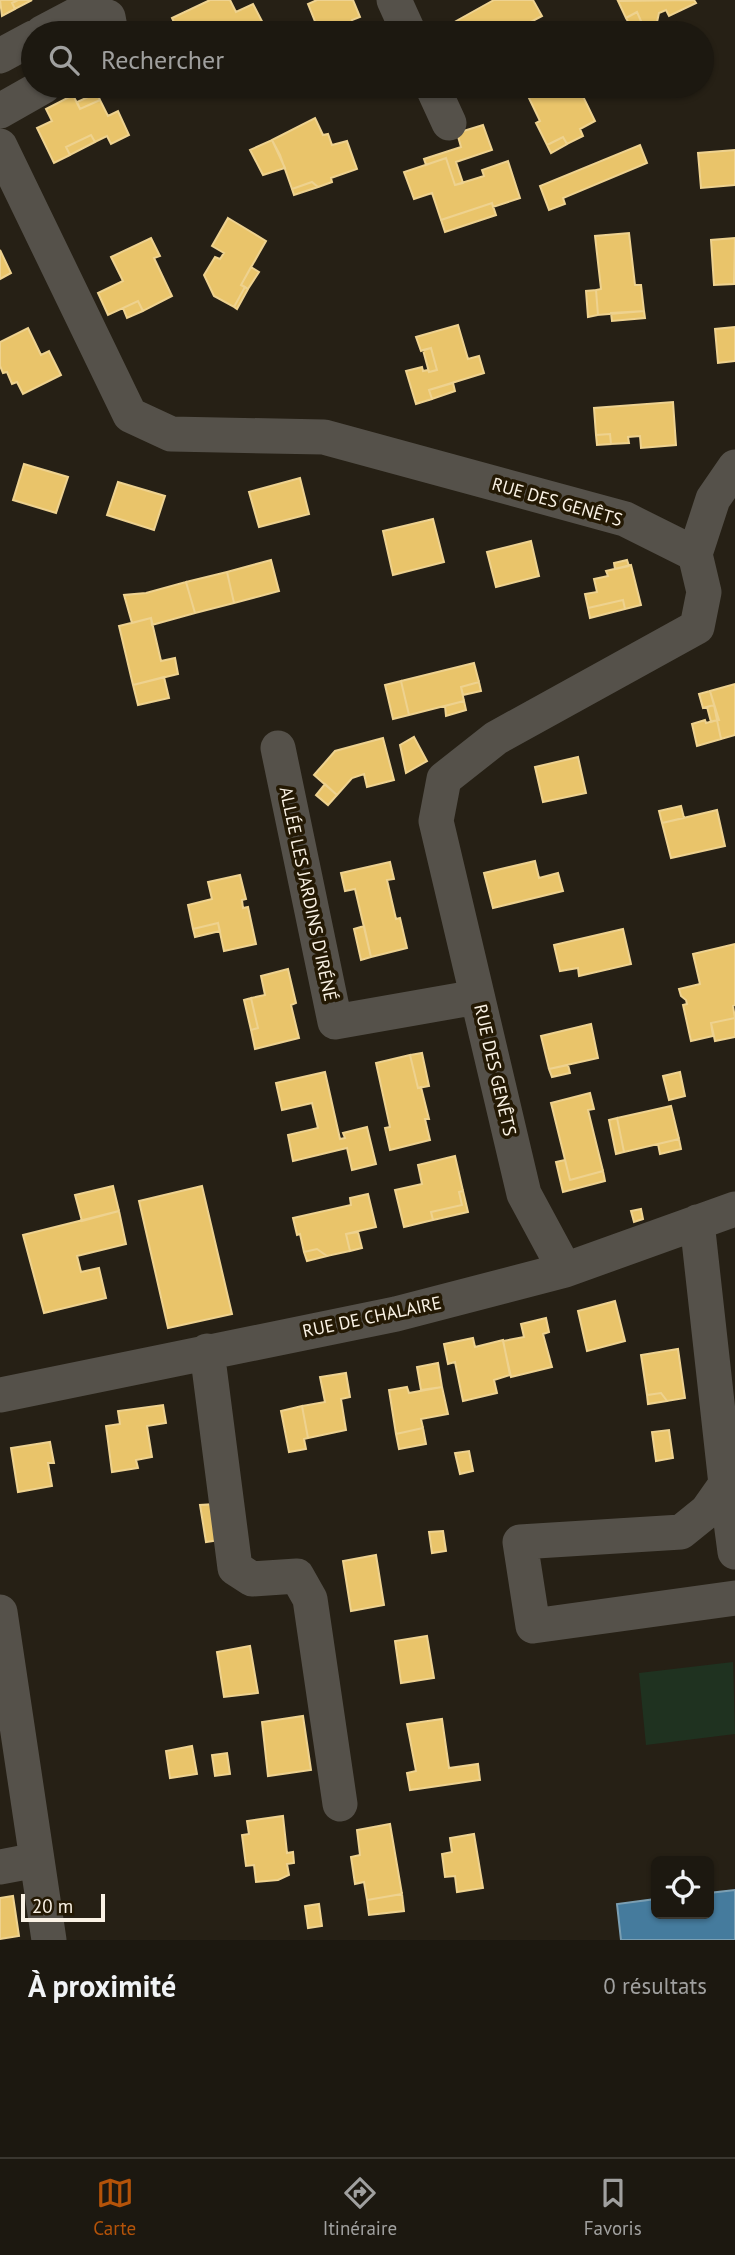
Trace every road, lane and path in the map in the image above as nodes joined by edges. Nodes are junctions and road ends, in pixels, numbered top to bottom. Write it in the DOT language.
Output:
graph roads {
  1 [pos="394,0"];
  2 [pos="65,21"];
  3 [pos="109,21"];
  4 [pos="404,21"];
  5 [pos="21,45"];
  6 [pos="0,56"];
  7 [pos="23,98"];
  8 [pos="438,98"];
  9 [pos="0,111"];
  10 [pos="449,123"];
  11 [pos="0,146"];
  12 [pos="735,467"];
  13 [pos="695,554"];
  14 [pos="278,748"];
  15 [pos="477,997"];
  16 [pos="735,1209"];
  17 [pos="697,1222"];
  18 [pos="565,1270"];
  19 [pos="207,1351"];
  20 [pos="0,1395"];
  21 [pos="726,1484"];
  22 [pos="735,1552"];
  23 [pos="735,1598"];
  24 [pos="0,1612"];
  25 [pos="3,1657"];
  26 [pos="340,1804"];
  27 [pos="37,1860"];
  28 [pos="0,1867"];
  29 [pos="49,1940"];
  1 -- 4 [label="street"];
  2 -- 3 [label="street"];
  5 -- 6 [label="street"];
  7 -- 9 [label="street"];
  8 -- 10 [label="street"];
  11 -- 13 [label="street, RUE DES GENÊTS"];
  12 -- 13 [label="street"];
  13 -- 15 [label="street, RUE DES GENÊTS"];
  14 -- 15 [label="street, ALLÉE LES JARDINS D'IRÉNÉ"];
  15 -- 18 [label="street, RUE DES GENÊTS"];
  16 -- 17 [label="street, RUE DE CHALAIRE"];
  17 -- 18 [label="street, RUE DE CHALAIRE"];
  17 -- 21 [label="street"];
  18 -- 19 [label="street, RUE DE CHALAIRE"];
  19 -- 20 [label="street, RUE DE CHALAIRE"];
  19 -- 26 [label="street"];
  21 -- 22 [label="street"];
  21 -- 23 [label="street"];
  24 -- 25 [label="street"];
  25 -- 27 [label="street"];
  27 -- 28 [label="street"];
  27 -- 29 [label="street"];
}
